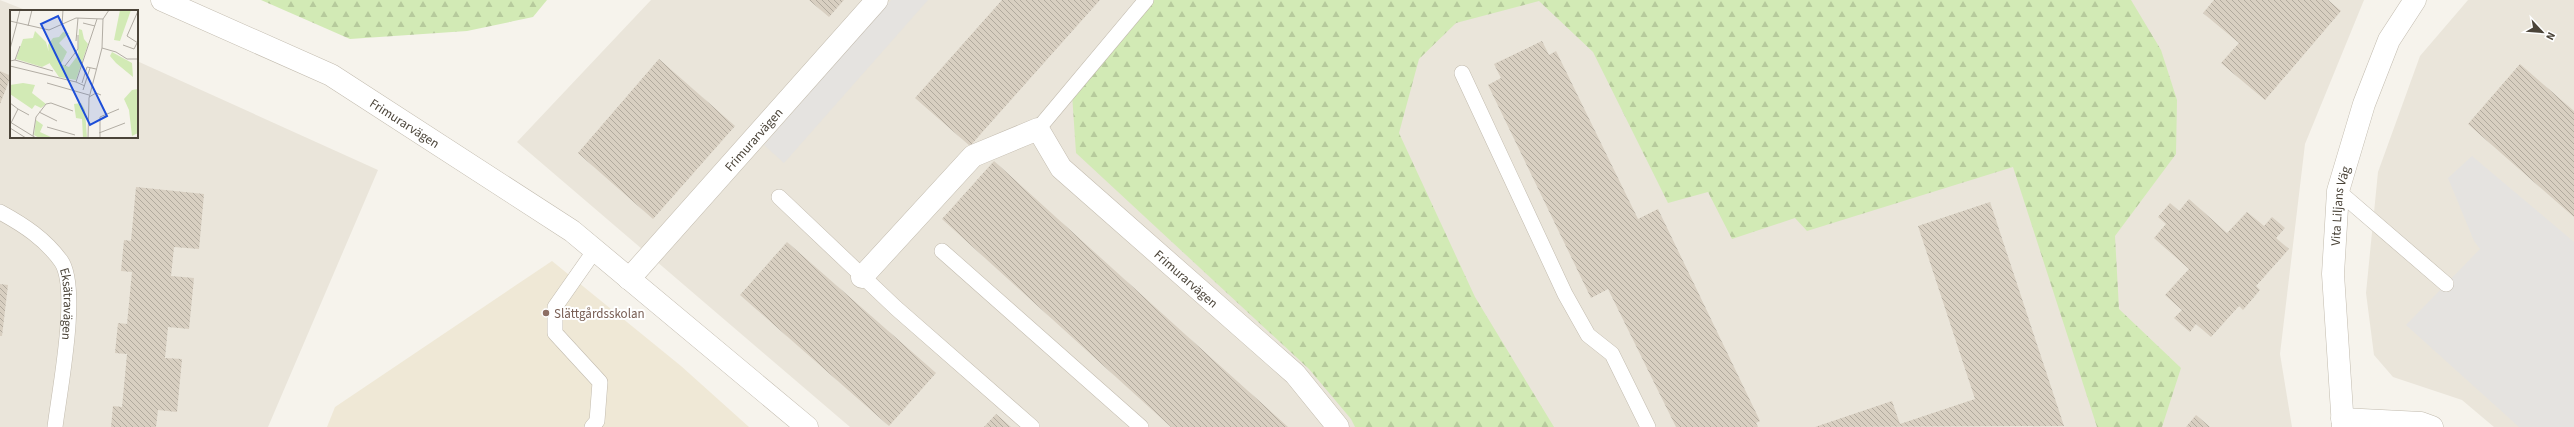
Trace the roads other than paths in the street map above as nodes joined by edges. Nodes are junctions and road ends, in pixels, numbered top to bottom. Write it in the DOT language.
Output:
graph roads {
  1 [pos="162,0"];
  2 [pos="877,0"];
  3 [pos="1146,0"];
  4 [pos="2414,0"];
  5 [pos="1462,73"];
  6 [pos="1038,129"];
  7 [pos="2338,191"];
  8 [pos="778,197"];
  9 [pos="0,212"];
  10 [pos="595,250"];
  11 [pos="942,251"];
  12 [pos="862,277"];
  13 [pos="629,279"];
  14 [pos="2446,284"];
  15 [pos="2342,423"];
  16 [pos="55,427"];
  17 [pos="592,427"];
  18 [pos="807,427"];
  19 [pos="1032,427"];
  20 [pos="1141,427"];
  21 [pos="1338,427"];
  22 [pos="1648,427"];
  23 [pos="2432,427"];
  1 -- 10 [label="street, Frimurarvägen"];
  2 -- 13 [label="street, Frimurarvägen"];
  3 -- 6 [label="lane"];
  4 -- 7 [label="street, Vita Liljans Väg"];
  5 -- 22 [label="lane"];
  6 -- 12 [label="street"];
  6 -- 21 [label="street, Frimurarvägen"];
  7 -- 14 [label="lane"];
  7 -- 15 [label="street, Vita Liljans Väg"];
  8 -- 12 [label="lane"];
  9 -- 16 [label="lane, Eksätravägen"];
  10 -- 13 [label="street, Frimurarvägen"];
  10 -- 17 [label="lane"];
  11 -- 20 [label="lane"];
  12 -- 19 [label="lane"];
  13 -- 18 [label="street, Frimurarvägen"];
  15 -- 23 [label="street"];
}
